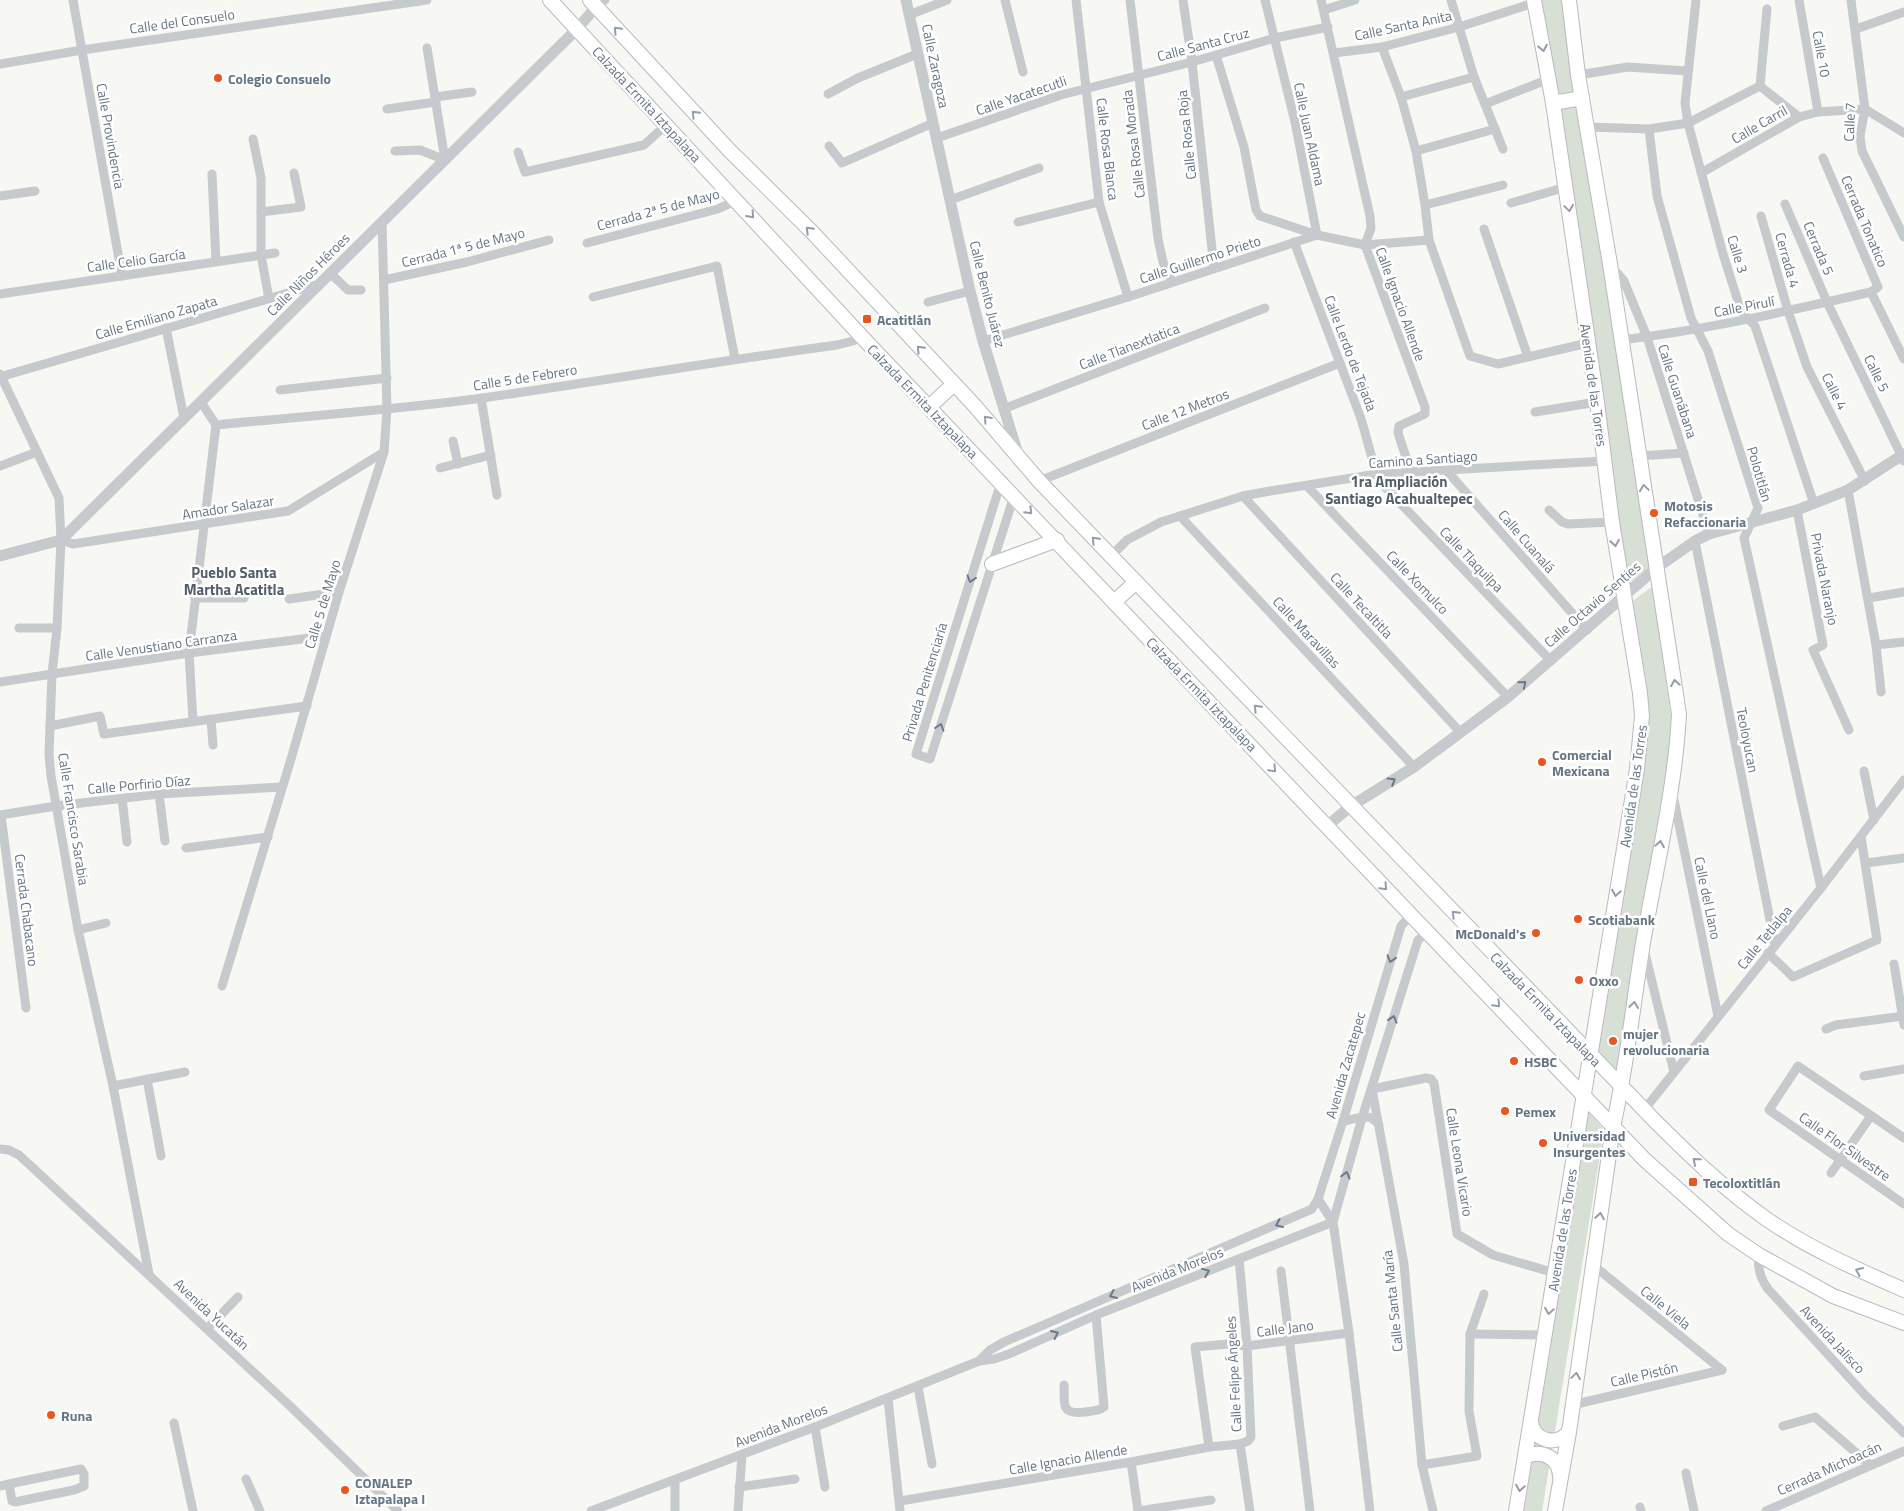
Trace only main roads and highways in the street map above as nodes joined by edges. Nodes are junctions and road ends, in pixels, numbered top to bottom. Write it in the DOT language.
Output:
graph roads {
  1 [pos="550,0"];
  2 [pos="1569,0"];
  3 [pos="1534,1"];
  4 [pos="597,2"];
  5 [pos="1582,98"];
  6 [pos="1553,104"];
  7 [pos="954,384"];
  8 [pos="929,407"];
  9 [pos="1056,540"];
  10 [pos="992,564"];
  11 [pos="1136,582"];
  12 [pos="1114,602"];
  13 [pos="1592,1056"];
  14 [pos="1622,1088"];
  15 [pos="1584,1095"];
  16 [pos="1614,1127"];
  17 [pos="1904,1290"];
  18 [pos="1904,1324"];
  19 [pos="1531,1422"];
  20 [pos="1568,1432"];
  21 [pos="1525,1457"];
  22 [pos="1560,1476"];
  23 [pos="1516,1511"];
  24 [pos="1555,1511"];
  1 -- 8 [label="main road, Calzada Ermita Iztapalapa, one-way"];
  2 -- 5 [label="main road"];
  3 -- 6 [label="main road, Avenida de las Torres, one-way"];
  7 -- 4 [label="main road, Calzada Ermita Iztapalapa, one-way"];
  5 -- 6 [label="main road"];
  14 -- 5 [label="main road, one-way"];
  6 -- 13 [label="main road, Avenida de las Torres, one-way"];
  7 -- 8 [label="main road"];
  11 -- 7 [label="main road, Calzada Ermita Iztapalapa, one-way"];
  8 -- 9 [label="main road, Calzada Ermita Iztapalapa, one-way"];
  9 -- 10 [label="main road"];
  9 -- 12 [label="main road, Calzada Ermita Iztapalapa"];
  11 -- 12 [label="main road"];
  13 -- 11 [label="main road, Calzada Ermita Iztapalapa, one-way"];
  12 -- 15 [label="main road, Calzada Ermita Iztapalapa, one-way"];
  13 -- 14 [label="main road, Calzada Ermita Iztapalapa"];
  13 -- 15 [label="main road, Avenida de las Torres"];
  14 -- 16 [label="main road"];
  17 -- 14 [label="main road, Calzada Ermita Iztapalapa, one-way"];
  15 -- 16 [label="main road, Calzada Ermita Iztapalapa"];
  15 -- 19 [label="main road, Avenida de las Torres, one-way"];
  16 -- 18 [label="main road, Calzada Ermita Iztapalapa"];
  20 -- 16 [label="main road, one-way"];
  19 -- 20 [label="main road"];
  19 -- 21 [label="main road, Avenida de las Torres"];
  20 -- 22 [label="main road"];
  21 -- 22 [label="main road"];
  21 -- 23 [label="main road, Avenida de las Torres, one-way"];
  22 -- 24 [label="main road"];
}
